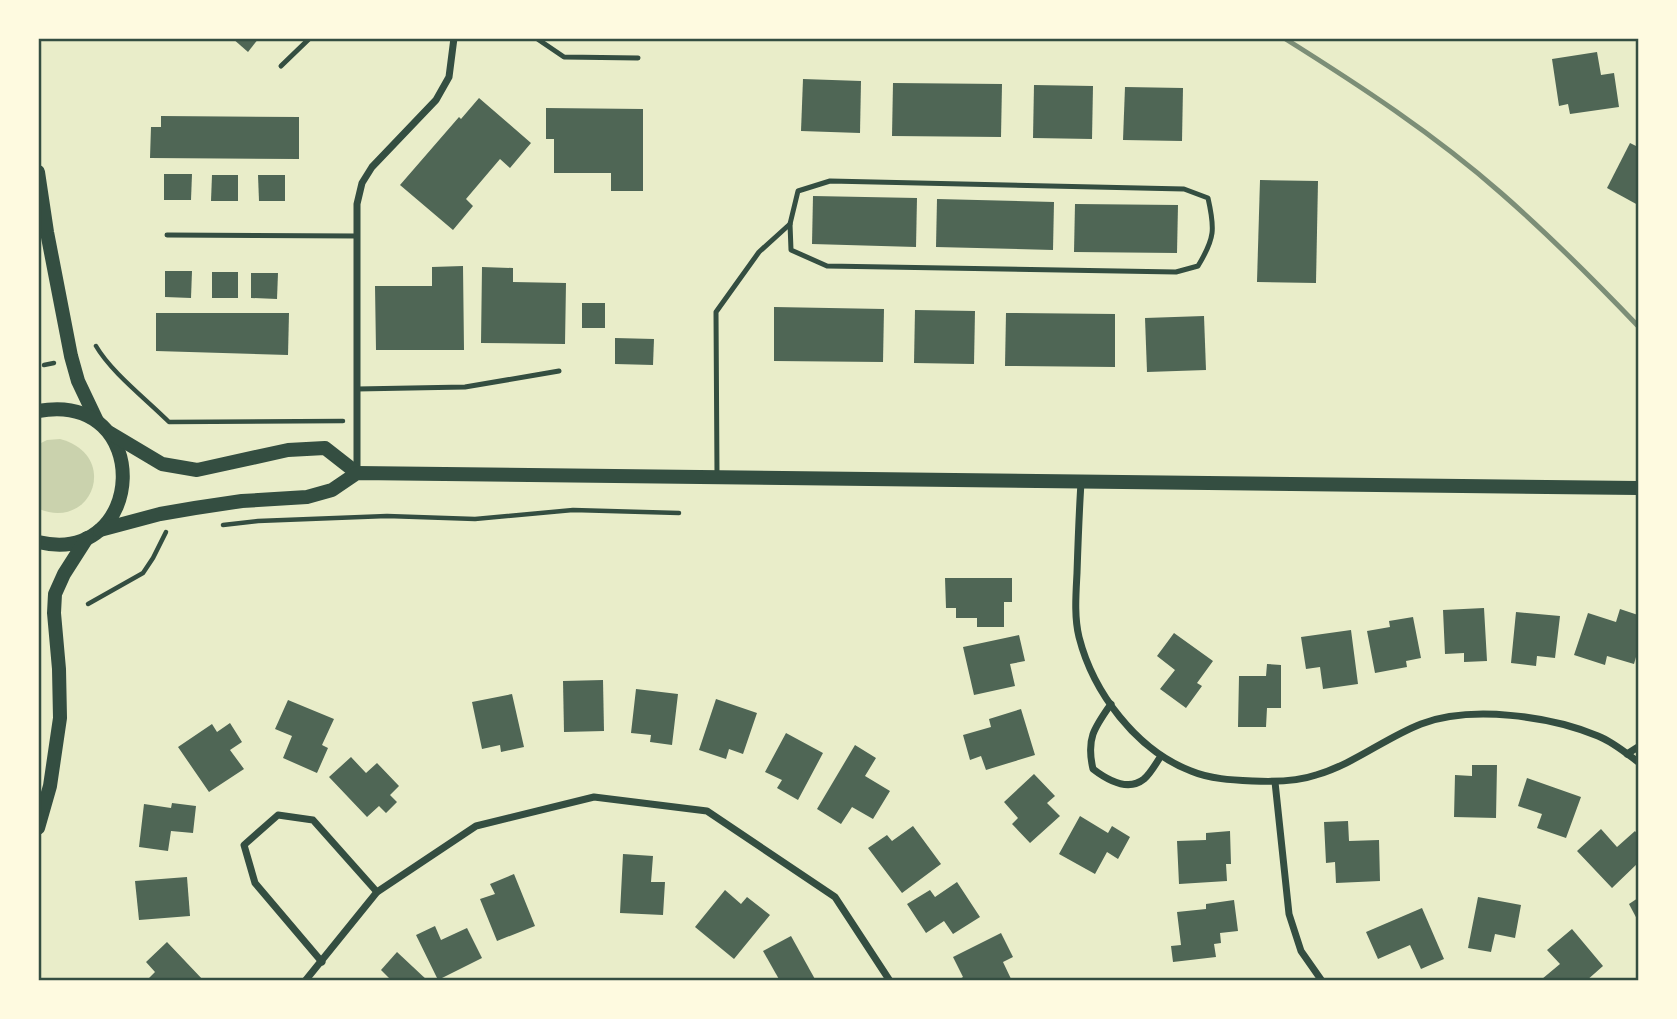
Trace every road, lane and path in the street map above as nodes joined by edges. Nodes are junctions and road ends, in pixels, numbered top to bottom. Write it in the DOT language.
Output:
graph roads {
  1 [pos="310,38"];
  2 [pos="454,38"];
  3 [pos="536,38"];
  4 [pos="638,58"];
  5 [pos="281,66"];
  6 [pos="38,172"];
  7 [pos="790,224"];
  8 [pos="167,235"];
  9 [pos="358,236"];
  10 [pos="96,346"];
  11 [pos="559,371"];
  12 [pos="358,389"];
  13 [pos="38,411"];
  14 [pos="97,421"];
  15 [pos="358,421"];
  16 [pos="110,433"];
  17 [pos="358,473"];
  18 [pos="717,476"];
  19 [pos="1081,483"];
  20 [pos="1639,488"];
  21 [pos="679,513"];
  22 [pos="218,526"];
  23 [pos="100,530"];
  24 [pos="178,530"];
  25 [pos="87,538"];
  26 [pos="38,542"];
  27 [pos="88,604"];
  28 [pos="1111,704"];
  29 [pos="1639,747"];
  30 [pos="1628,754"];
  31 [pos="1161,756"];
  32 [pos="1639,762"];
  33 [pos="1275,782"];
  34 [pos="38,828"];
  35 [pos="377,892"];
  36 [pos="322,962"];
  37 [pos="305,981"];
  38 [pos="890,981"];
  39 [pos="1322,981"];
  1 -- 5 [label="lane"];
  2 -- 9 [label="street"];
  3 -- 4 [label="lane"];
  6 -- 14 [label="main road"];
  7 -- 7 [label="lane"];
  7 -- 18 [label="lane"];
  8 -- 9 [label="lane"];
  9 -- 12 [label="street"];
  10 -- 15 [label="path"];
  11 -- 12 [label="lane"];
  12 -- 15 [label="street"];
  13 -- 14 [label="main road"];
  14 -- 16 [label="main road"];
  15 -- 17 [label="street"];
  16 -- 17 [label="main road"];
  16 -- 23 [label="main road"];
  17 -- 18 [label="main road"];
  17 -- 23 [label="main road"];
  18 -- 19 [label="main road"];
  19 -- 20 [label="main road"];
  19 -- 28 [label="street"];
  21 -- 22 [label="path"];
  23 -- 25 [label="main road"];
  24 -- 27 [label="path"];
  25 -- 26 [label="main road"];
  25 -- 34 [label="main road"];
  28 -- 31 [label="street"];
  28 -- 31 [label="street"];
  29 -- 30 [label="street"];
  30 -- 32 [label="street"];
  30 -- 33 [label="street"];
  31 -- 33 [label="street"];
  33 -- 39 [label="street"];
  35 -- 36 [label="street"];
  35 -- 36 [label="street"];
  35 -- 38 [label="street"];
  36 -- 37 [label="street"];
}
